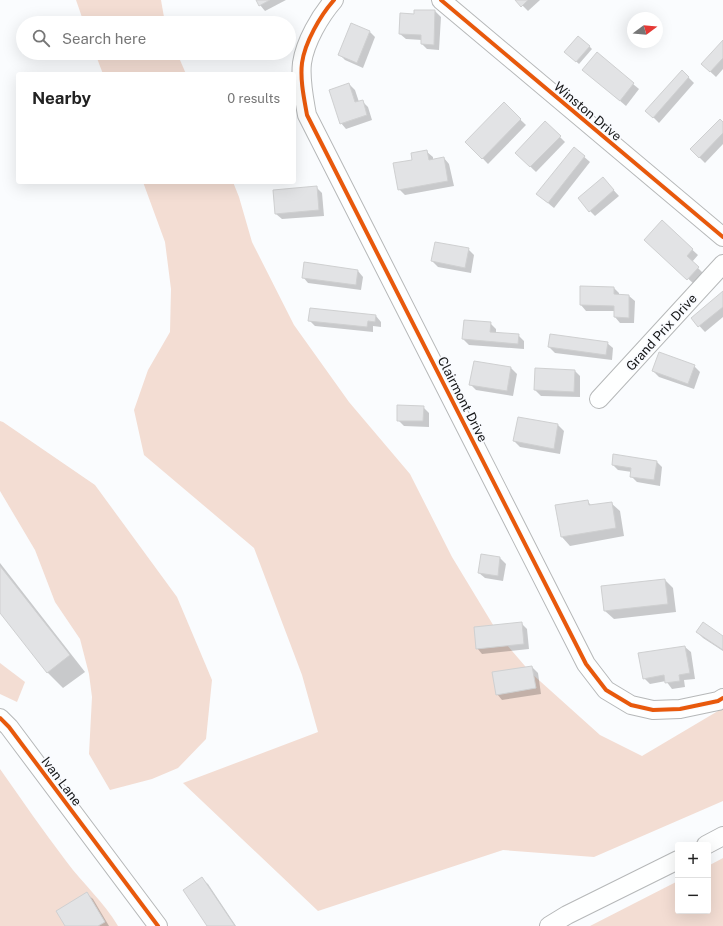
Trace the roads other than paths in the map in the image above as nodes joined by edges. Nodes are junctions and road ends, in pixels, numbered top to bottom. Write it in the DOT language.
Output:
graph roads {
  1 [pos="334,0"];
  2 [pos="441,0"];
  3 [pos="723,237"];
  4 [pos="723,264"];
  5 [pos="599,399"];
  6 [pos="723,698"];
  7 [pos="0,718"];
  8 [pos="723,836"];
  9 [pos="711,842"];
  10 [pos="675,861"];
  11 [pos="158,926"];
  12 [pos="549,926"];
  1 -- 6 [label="street, Clairmont Drive"];
  2 -- 3 [label="street, Winston Drive"];
  4 -- 5 [label="street, Grand Prix Drive"];
  7 -- 11 [label="street, Ivan Lane"];
  8 -- 9 [label="street"];
  10 -- 12 [label="street"];
}
